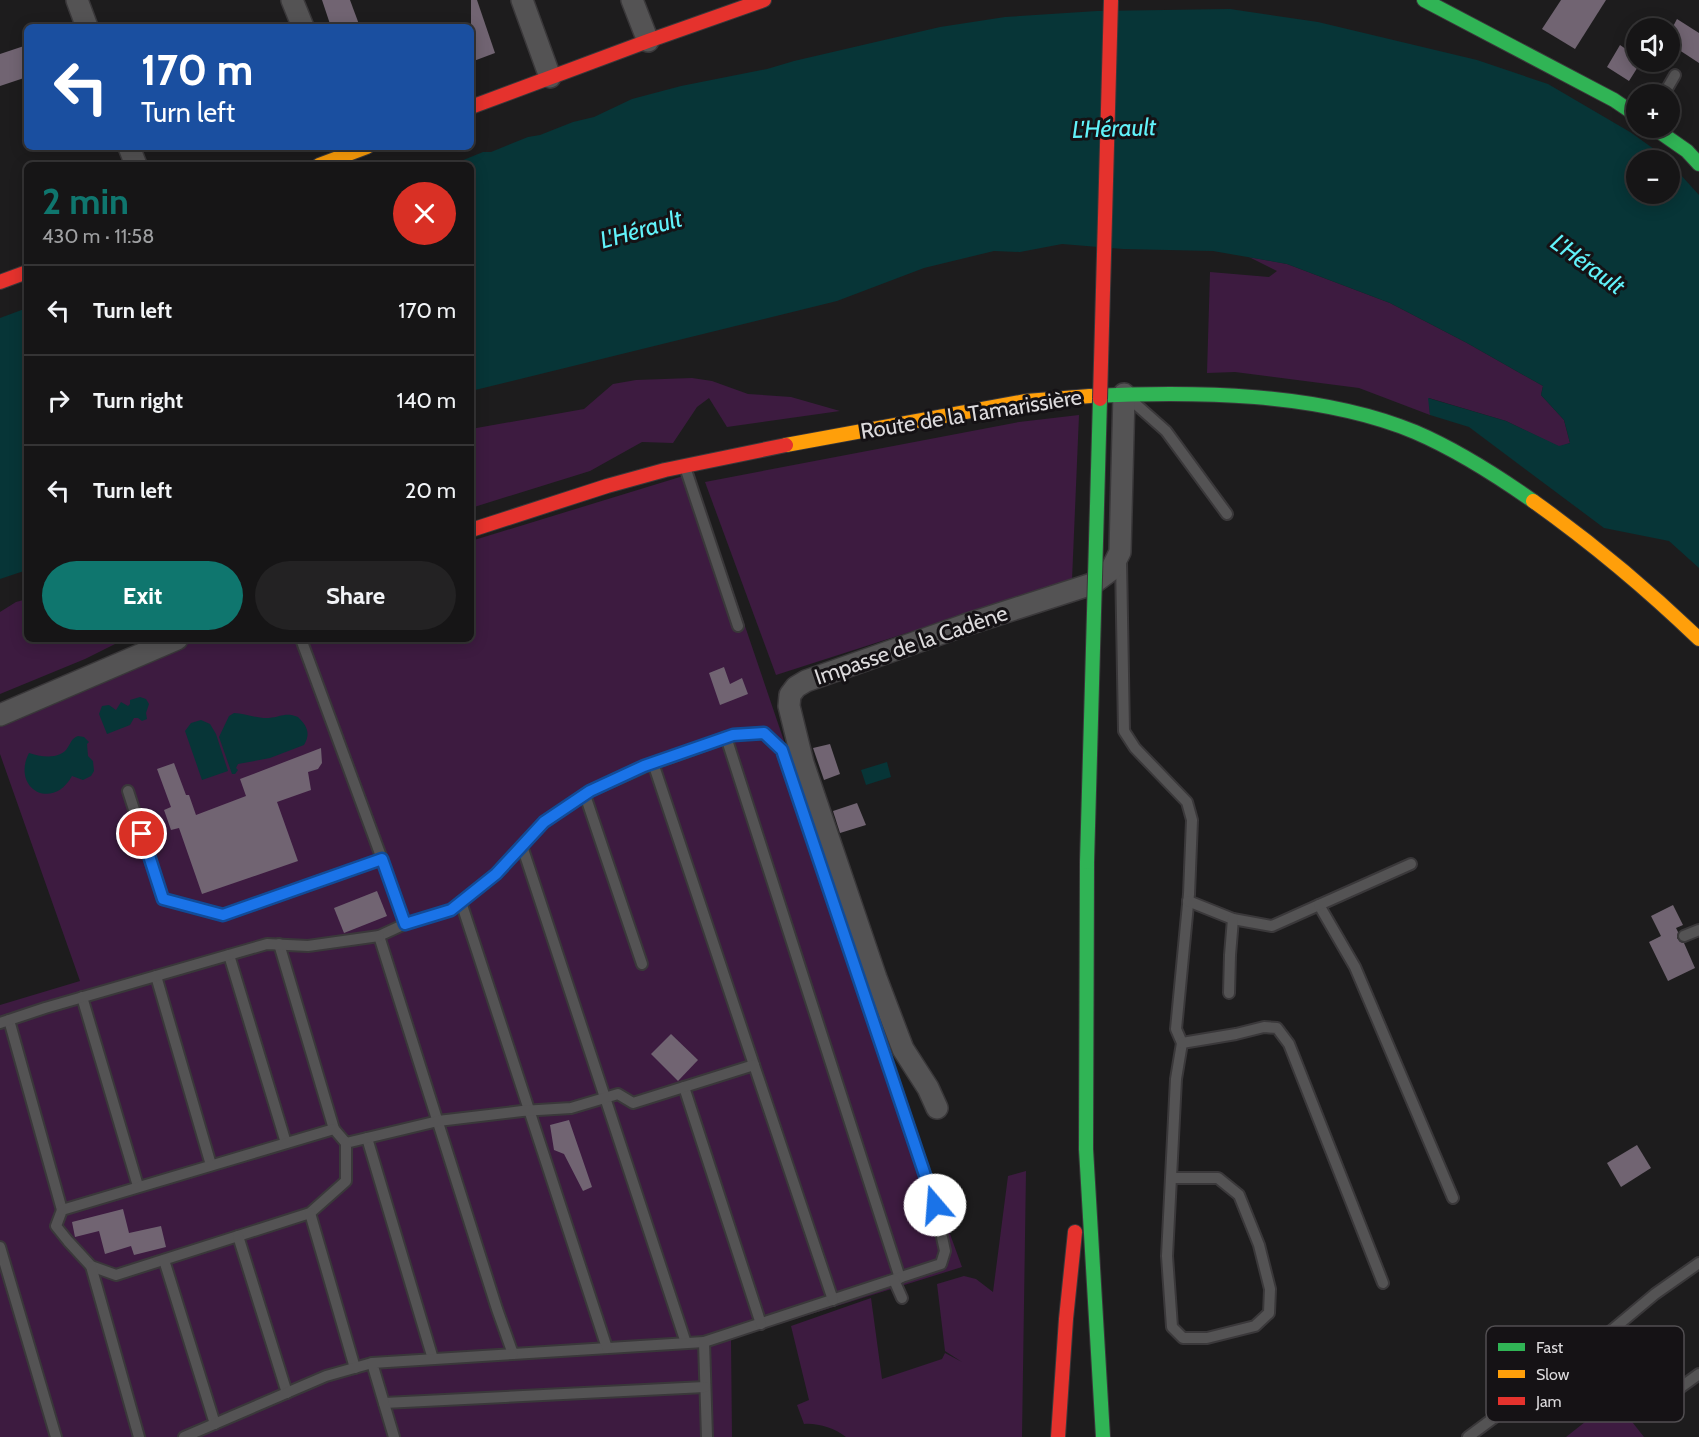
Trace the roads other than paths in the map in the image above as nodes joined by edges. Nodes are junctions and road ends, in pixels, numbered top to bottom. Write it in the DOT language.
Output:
graph roads {
  1 [pos="77,0"];
  2 [pos="292,0"];
  3 [pos="522,0"];
  4 [pos="632,0"];
  5 [pos="764,0"];
  6 [pos="1111,0"];
  7 [pos="1424,0"];
  8 [pos="86,24"];
  9 [pos="302,24"];
  10 [pos="648,40"];
  11 [pos="1675,75"];
  12 [pos="550,77"];
  13 [pos="1670,84"];
  14 [pos="474,106"];
  15 [pos="1626,108"];
  16 [pos="1668,138"];
  17 [pos="354,150"];
  18 [pos="326,162"];
  19 [pos="1699,164"];
  20 [pos="24,273"];
  21 [pos="0,282"];
  22 [pos="1124,394"];
  23 [pos="685,466"];
  24 [pos="1227,514"];
  25 [pos="474,529"];
  26 [pos="1120,552"];
  27 [pos="738,626"];
  28 [pos="1699,639"];
  29 [pos="170,642"];
  30 [pos="302,642"];
  31 [pos="0,715"];
  32 [pos="726,737"];
  33 [pos="653,763"];
  34 [pos="128,792"];
  35 [pos="585,795"];
  36 [pos="522,846"];
  37 [pos="382,859"];
  38 [pos="1411,864"];
  39 [pos="1188,901"];
  40 [pos="461,902"];
  41 [pos="1319,904"];
  42 [pos="1233,919"];
  43 [pos="405,924"];
  44 [pos="1699,930"];
  45 [pos="379,936"];
  46 [pos="1684,936"];
  47 [pos="279,944"];
  48 [pos="229,955"];
  49 [pos="642,964"];
  50 [pos="156,976"];
  51 [pos="1229,993"];
  52 [pos="82,997"];
  53 [pos="4,1022"];
  54 [pos="1182,1042"];
  55 [pos="754,1065"];
  56 [pos="684,1087"];
  57 [pos="606,1098"];
  58 [pos="937,1108"];
  59 [pos="530,1111"];
  60 [pos="438,1121"];
  61 [pos="334,1129"];
  62 [pos="367,1138"];
  63 [pos="286,1143"];
  64 [pos="346,1143"];
  65 [pos="1086,1149"];
  66 [pos="211,1165"];
  67 [pos="1171,1178"];
  68 [pos="138,1186"];
  69 [pos="1453,1198"];
  70 [pos="62,1210"];
  71 [pos="310,1213"];
  72 [pos="238,1236"];
  73 [pos="0,1247"];
  74 [pos="164,1260"];
  75 [pos="1699,1263"];
  76 [pos="91,1266"];
  77 [pos="897,1279"];
  78 [pos="1383,1284"];
  79 [pos="902,1298"];
  80 [pos="832,1300"];
  81 [pos="1066,1319"];
  82 [pos="761,1323"];
  83 [pos="1617,1326"];
  84 [pos="704,1342"];
  85 [pos="686,1343"];
  86 [pos="607,1348"];
  87 [pos="513,1353"];
  88 [pos="433,1359"];
  89 [pos="372,1363"];
  90 [pos="355,1368"];
  91 [pos="1699,1374"];
  92 [pos="1684,1385"];
  93 [pos="705,1387"];
  94 [pos="287,1393"];
  95 [pos="384,1403"];
  96 [pos="1488,1422"];
  97 [pos="215,1424"];
  98 [pos="56,1437"];
  99 [pos="140,1437"];
  100 [pos="184,1437"];
  101 [pos="394,1437"];
  102 [pos="707,1437"];
  103 [pos="1058,1437"];
  104 [pos="1066,1437"];
  105 [pos="1103,1437"];
  106 [pos="1468,1437"];
  1 -- 8 [label="street"];
  2 -- 9 [label="street"];
  3 -- 12 [label="street"];
  4 -- 10 [label="street"];
  5 -- 10 [label="main road"];
  6 -- 65 [label="main road, bridge"];
  7 -- 15 [label="main road"];
  10 -- 12 [label="main road"];
  11 -- 13 [label="lane"];
  12 -- 14 [label="main road"];
  16 -- 19 [label="main road"];
  17 -- 18 [label="main road"];
  20 -- 21 [label="main road"];
  22 -- 23 [label="main road, Route de la Tamarissière"];
  22 -- 24 [label="lane"];
  22 -- 26 [label="street"];
  22 -- 28 [label="main road, Route de la Tamarissière"];
  23 -- 25 [label="main road, Route de la Tamarissière"];
  23 -- 27 [label="lane"];
  26 -- 39 [label="lane"];
  26 -- 58 [label="street, Impasse de la Cadène"];
  29 -- 31 [label="street"];
  30 -- 37 [label="lane"];
  32 -- 33 [label="lane"];
  32 -- 77 [label="lane"];
  32 -- 77 [label="lane"];
  33 -- 35 [label="lane"];
  33 -- 55 [label="lane"];
  34 -- 37 [label="lane"];
  35 -- 36 [label="lane"];
  35 -- 49 [label="lane"];
  36 -- 40 [label="lane"];
  36 -- 57 [label="lane"];
  37 -- 43 [label="lane"];
  38 -- 41 [label="lane"];
  39 -- 42 [label="lane"];
  39 -- 54 [label="lane"];
  40 -- 43 [label="lane"];
  40 -- 59 [label="lane"];
  41 -- 42 [label="lane"];
  41 -- 69 [label="lane"];
  42 -- 51 [label="lane"];
  43 -- 45 [label="lane"];
  44 -- 46 [label="lane"];
  45 -- 47 [label="lane"];
  45 -- 60 [label="lane"];
  47 -- 48 [label="lane"];
  47 -- 61 [label="lane"];
  48 -- 50 [label="lane"];
  48 -- 63 [label="lane"];
  50 -- 52 [label="lane"];
  50 -- 66 [label="lane"];
  52 -- 53 [label="lane"];
  52 -- 68 [label="lane"];
  53 -- 70 [label="lane"];
  54 -- 67 [label="lane"];
  54 -- 78 [label="lane"];
  55 -- 56 [label="lane"];
  55 -- 80 [label="lane"];
  56 -- 57 [label="lane"];
  56 -- 82 [label="lane"];
  57 -- 59 [label="lane"];
  57 -- 85 [label="lane"];
  59 -- 60 [label="lane"];
  59 -- 86 [label="lane"];
  60 -- 62 [label="lane"];
  60 -- 87 [label="lane"];
  61 -- 63 [label="lane"];
  61 -- 64 [label="lane"];
  62 -- 64 [label="lane"];
  62 -- 88 [label="lane"];
  63 -- 66 [label="lane"];
  64 -- 71 [label="lane"];
  65 -- 81 [label="main road"];
  65 -- 105 [label="main road"];
  66 -- 68 [label="lane"];
  67 -- 67 [label="lane"];
  68 -- 70 [label="lane"];
  70 -- 76 [label="lane"];
  71 -- 72 [label="lane"];
  71 -- 90 [label="lane"];
  72 -- 74 [label="lane"];
  72 -- 94 [label="lane"];
  73 -- 98 [label="lane"];
  74 -- 76 [label="lane"];
  74 -- 97 [label="lane"];
  75 -- 83 [label="lane"];
  76 -- 99 [label="lane"];
  77 -- 79 [label="lane"];
  77 -- 80 [label="lane"];
  80 -- 82 [label="lane"];
  81 -- 103 [label="main road"];
  81 -- 104 [label="main road"];
  82 -- 84 [label="lane"];
  84 -- 85 [label="lane"];
  84 -- 93 [label="lane"];
  85 -- 86 [label="lane"];
  86 -- 87 [label="lane"];
  87 -- 88 [label="lane"];
  88 -- 89 [label="lane"];
  89 -- 90 [label="lane"];
  89 -- 95 [label="lane"];
  90 -- 94 [label="lane"];
  91 -- 92 [label="lane"];
  93 -- 95 [label="lane"];
  93 -- 102 [label="lane"];
  94 -- 97 [label="lane"];
  95 -- 101 [label="lane"];
  96 -- 106 [label="lane"];
  97 -- 100 [label="lane"];
}
